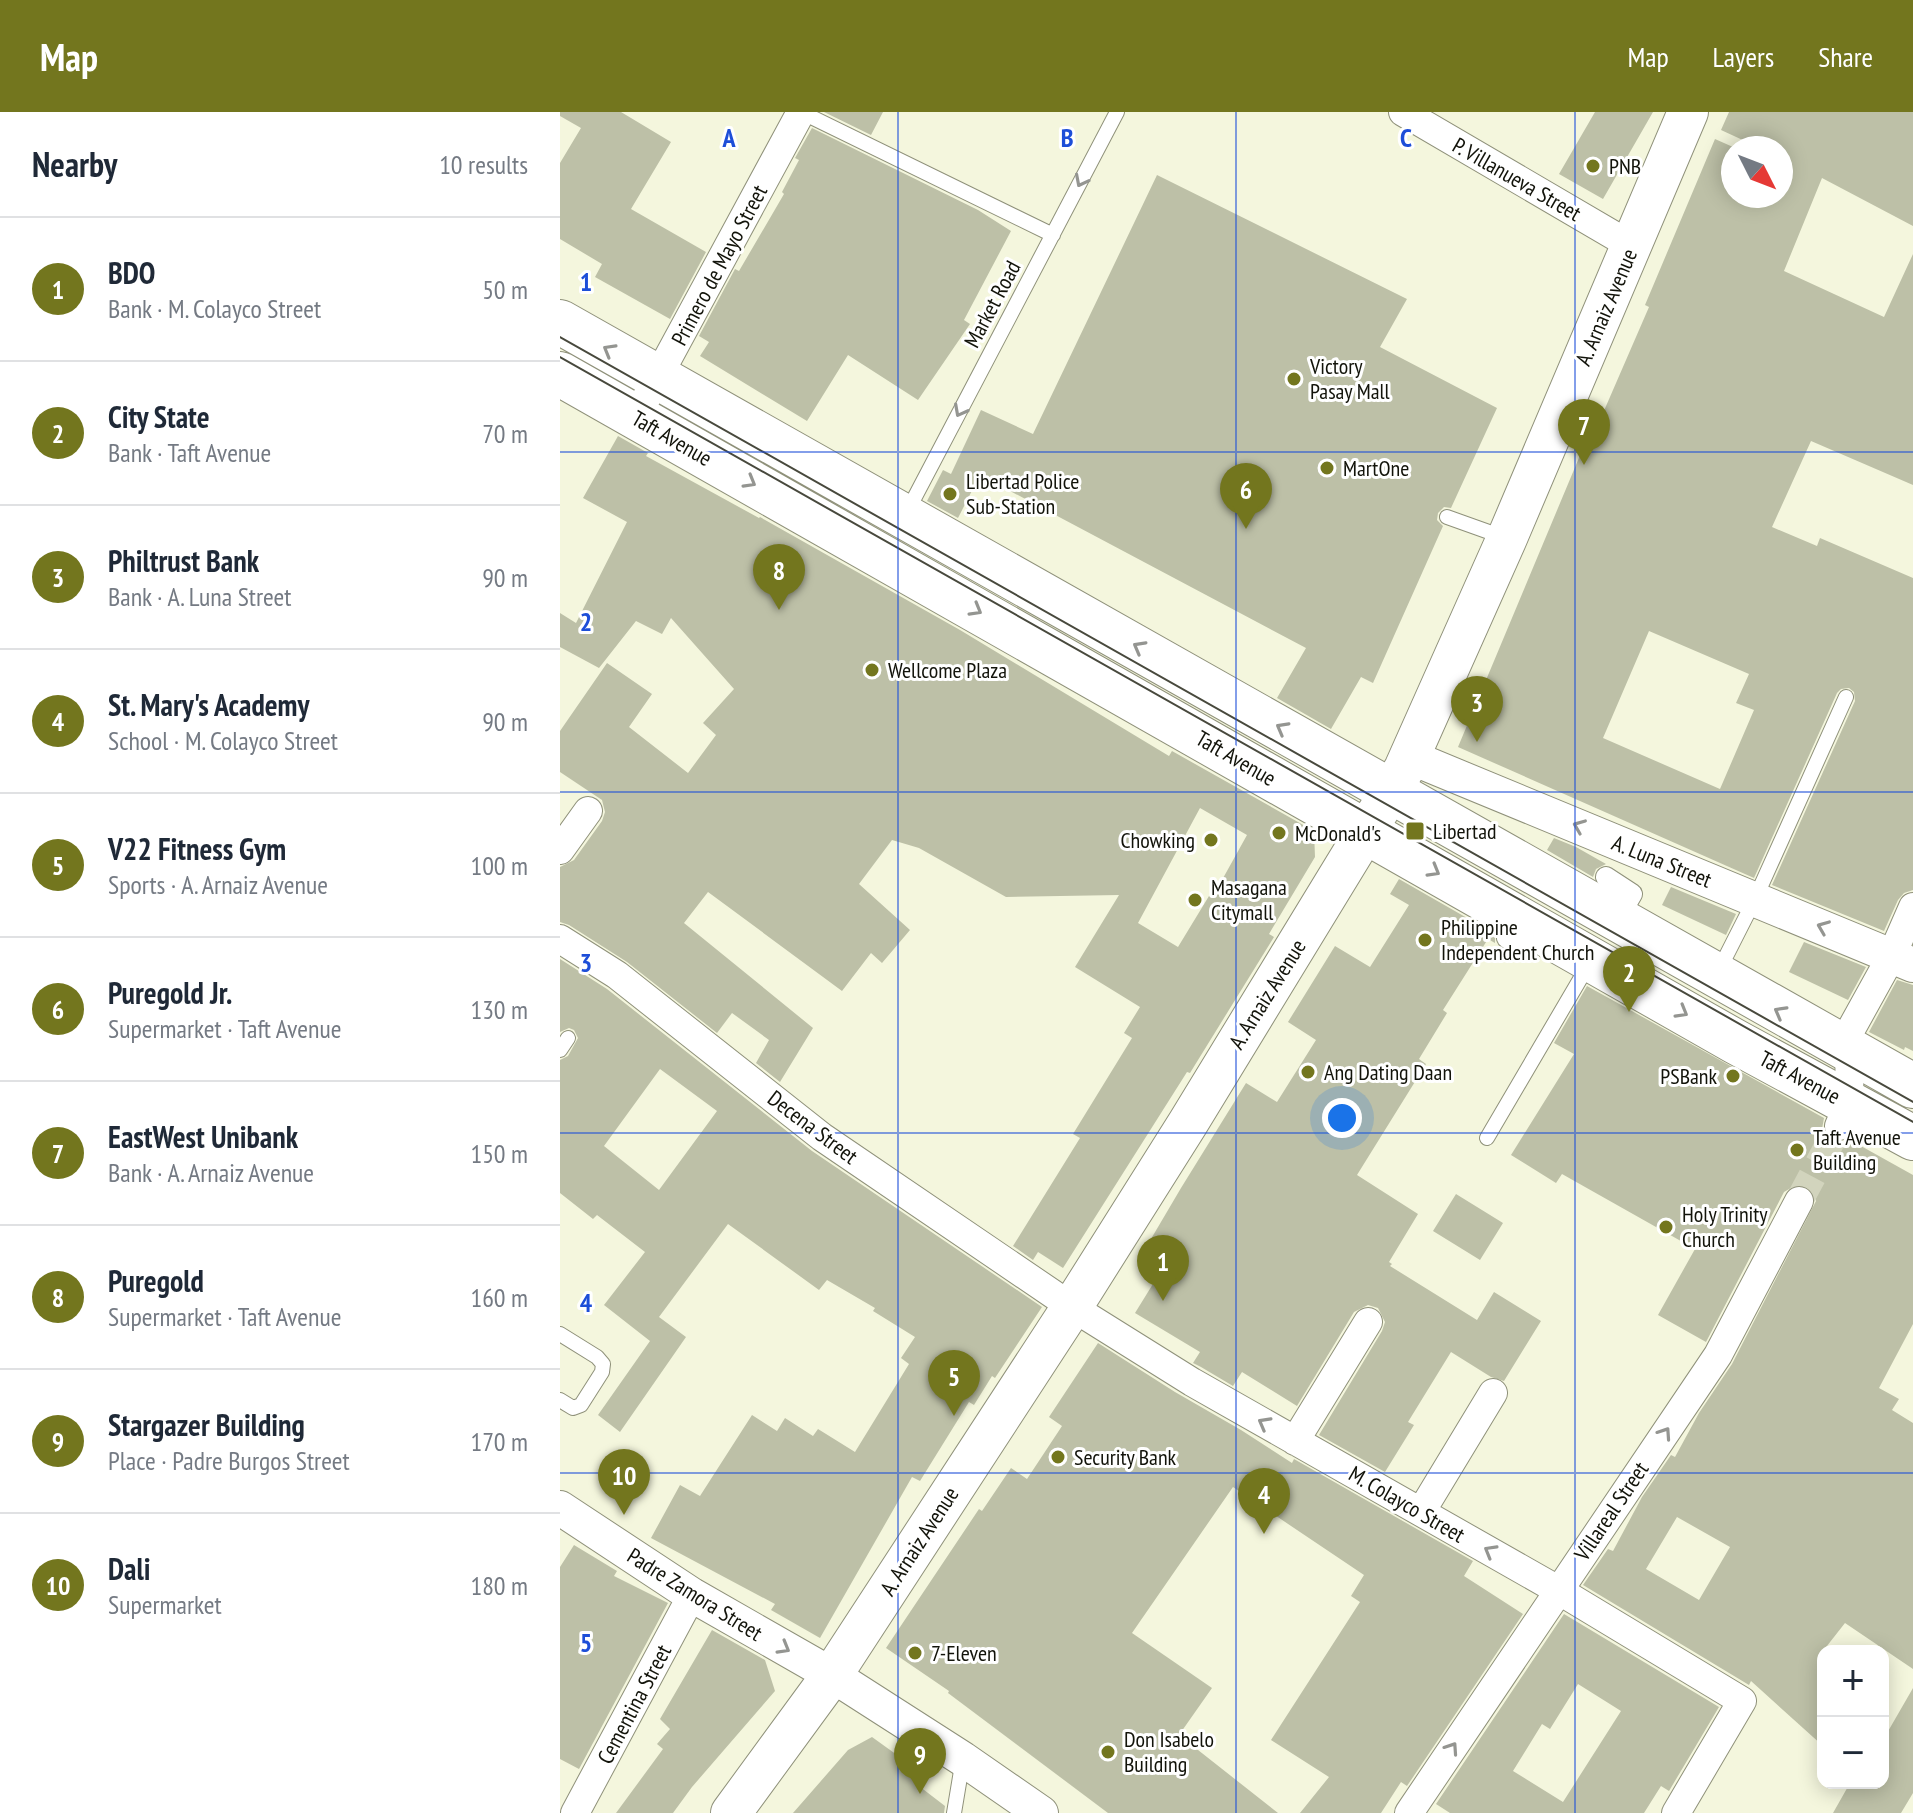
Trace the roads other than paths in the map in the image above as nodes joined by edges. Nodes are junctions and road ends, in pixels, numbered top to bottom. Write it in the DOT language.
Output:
graph roads {
  1 [pos="801,112"];
  2 [pos="1117,112"];
  3 [pos="1403,112"];
  4 [pos="1688,112"];
  5 [pos="1053,235"];
  6 [pos="1632,246"];
  7 [pos="560,322"];
  8 [pos="560,374"];
  9 [pos="659,378"];
  10 [pos="636,417"];
  11 [pos="905,516"];
  12 [pos="1447,517"];
  13 [pos="1507,538"];
  14 [pos="1846,697"];
  15 [pos="1401,774"];
  16 [pos="588,811"];
  17 [pos="1366,833"];
  18 [pos="560,850"];
  19 [pos="1606,877"];
  20 [pos="1755,899"];
  21 [pos="1913,907"];
  22 [pos="1617,920"];
  23 [pos="560,939"];
  24 [pos="1591,960"];
  25 [pos="1902,960"];
  26 [pos="1716,976"];
  27 [pos="1848,1050"];
  28 [pos="1913,1086"];
  29 [pos="1844,1115"];
  30 [pos="1487,1138"];
  31 [pos="1913,1138"];
  32 [pos="1799,1201"];
  33 [pos="1072,1307"];
  34 [pos="1368,1322"];
  35 [pos="560,1334"];
  36 [pos="1493,1393"];
  37 [pos="560,1400"];
  38 [pos="1295,1441"];
  39 [pos="560,1508"];
  40 [pos="1421,1512"];
  41 [pos="1558,1590"];
  42 [pos="692,1595"];
  43 [pos="832,1675"];
  44 [pos="963,1759"];
  45 [pos="575,1813"];
  46 [pos="731,1813"];
  47 [pos="954,1813"];
  48 [pos="1041,1813"];
  49 [pos="1409,1813"];
  50 [pos="1676,1813"];
  1 -- 5 [label="lane"];
  1 -- 9 [label="street, Primero de Mayo Street"];
  2 -- 5 [label="lane, Market Road, one-way"];
  3 -- 6 [label="street, P. Villanueva Street"];
  4 -- 6 [label="main road, A. Arnaiz Avenue"];
  5 -- 11 [label="lane, Market Road, one-way"];
  6 -- 13 [label="main road, A. Arnaiz Avenue"];
  9 -- 7 [label="main road, Taft Avenue, one-way"];
  8 -- 10 [label="main road, Taft Avenue"];
  9 -- 10 [label="street, Primero de Mayo Street"];
  9 -- 11 [label="main road, Taft Avenue"];
  10 -- 17 [label="main road, Taft Avenue, one-way"];
  15 -- 11 [label="main road, Taft Avenue, one-way"];
  12 -- 13 [label="lane"];
  13 -- 15 [label="main road, A. Arnaiz Avenue"];
  14 -- 20 [label="lane"];
  15 -- 17 [label="main road, A. Arnaiz Avenue"];
  20 -- 15 [label="street, A. Luna Street, one-way"];
  15 -- 22 [label="main road, Taft Avenue"];
  16 -- 18 [label="street"];
  17 -- 24 [label="main road, Taft Avenue, one-way"];
  17 -- 33 [label="main road, A. Arnaiz Avenue"];
  19 -- 22 [label="street"];
  25 -- 20 [label="street, A. Luna Street, one-way"];
  20 -- 26 [label="lane"];
  21 -- 25 [label="street"];
  22 -- 26 [label="main road, Taft Avenue"];
  23 -- 33 [label="street, Decena Street"];
  24 -- 29 [label="main road, Taft Avenue, one-way"];
  24 -- 30 [label="lane"];
  25 -- 27 [label="street"];
  27 -- 26 [label="main road, Taft Avenue, one-way"];
  27 -- 28 [label="main road, Taft Avenue"];
  27 -- 29 [label="street"];
  29 -- 31 [label="main road, Taft Avenue"];
  41 -- 32 [label="street, Villareal Street, one-way"];
  38 -- 33 [label="street, M. Colayco Street, one-way"];
  33 -- 43 [label="main road, A. Arnaiz Avenue"];
  34 -- 38 [label="street"];
  35 -- 37 [label="lane"];
  36 -- 40 [label="street"];
  38 -- 40 [label="street, M. Colayco Street"];
  39 -- 42 [label="street, Padre Zamora Street"];
  41 -- 40 [label="street, M. Colayco Street, one-way"];
  49 -- 41 [label="street, Villareal Street, one-way"];
  41 -- 50 [label="street, M. Colayco Street"];
  42 -- 43 [label="street, Padre Zamora Street, one-way"];
  42 -- 45 [label="street, Cementina Street"];
  43 -- 44 [label="street, Padre Zamora Street"];
  43 -- 46 [label="main road, A. Arnaiz Avenue"];
  44 -- 47 [label="lane"];
  44 -- 48 [label="street, Padre Zamora Street"];
}
